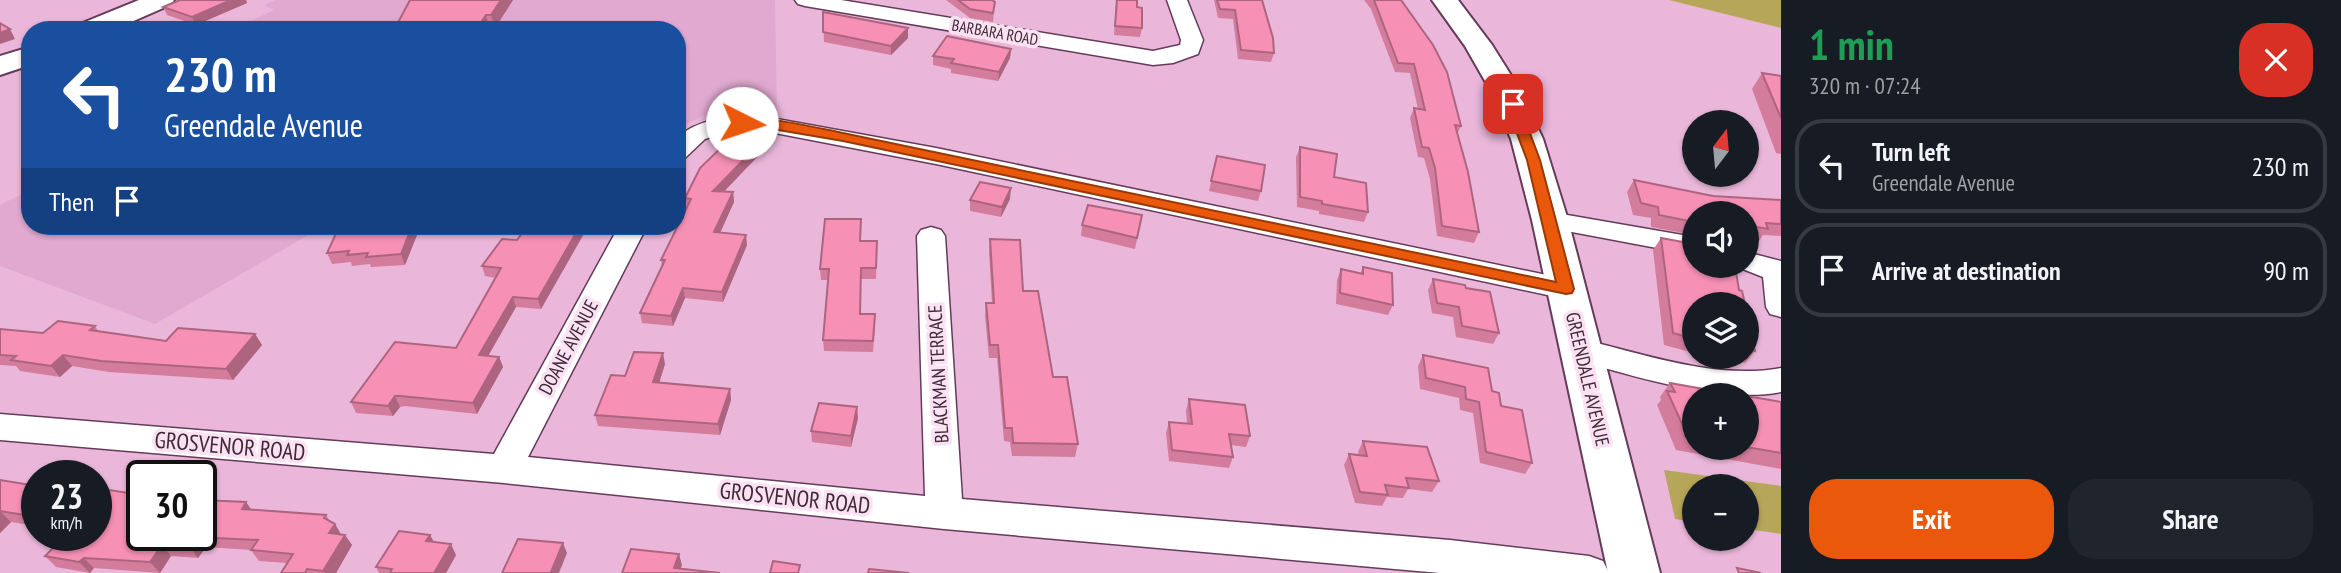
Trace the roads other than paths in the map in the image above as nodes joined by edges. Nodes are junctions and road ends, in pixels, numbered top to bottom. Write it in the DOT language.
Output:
graph roads {
  1 [pos="162,0"];
  2 [pos="805,0"];
  3 [pos="1177,0"];
  4 [pos="1445,0"];
  5 [pos="893,7"];
  6 [pos="112,21"];
  7 [pos="21,58"];
  8 [pos="0,66"];
  9 [pos="686,143"];
  10 [pos="1550,220"];
  11 [pos="628,235"];
  12 [pos="931,236"];
  13 [pos="1682,244"];
  14 [pos="1759,265"];
  15 [pos="1780,271"];
  16 [pos="1566,289"];
  17 [pos="1781,307"];
  18 [pos="1581,351"];
  19 [pos="1781,380"];
  20 [pos="0,427"];
  21 [pos="504,469"];
  22 [pos="944,513"];
  23 [pos="1589,573"];
  24 [pos="1634,573"];
  1 -- 6 [label="main road"];
  2 -- 5 [label="street, BARBARA ROAD"];
  3 -- 5 [label="street, BARBARA ROAD"];
  4 -- 10 [label="main road, GREENDALE AVENUE"];
  7 -- 8 [label="main road"];
  9 -- 16 [label="street"];
  10 -- 13 [label="street"];
  10 -- 16 [label="main road, GREENDALE AVENUE"];
  11 -- 21 [label="street, DOANE AVENUE"];
  12 -- 22 [label="street, BLACKMAN TERRACE"];
  14 -- 15 [label="street"];
  15 -- 17 [label="street"];
  16 -- 18 [label="main road, GREENDALE AVENUE"];
  18 -- 19 [label="street"];
  18 -- 24 [label="main road, GREENDALE AVENUE"];
  20 -- 21 [label="street, GROSVENOR ROAD"];
  21 -- 22 [label="street, GROSVENOR ROAD"];
  22 -- 23 [label="street, GROSVENOR ROAD"];
}
